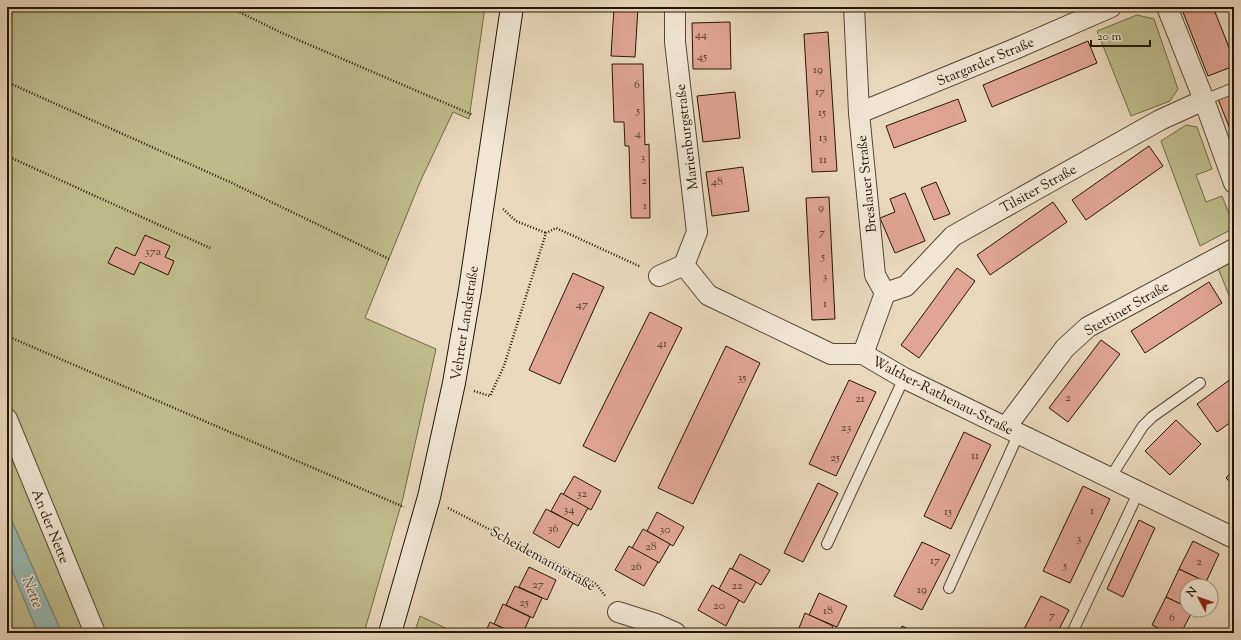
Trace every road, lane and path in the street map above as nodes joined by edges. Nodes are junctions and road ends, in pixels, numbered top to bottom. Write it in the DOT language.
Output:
graph roads {
  1 [pos="229,7"];
  2 [pos="512,7"];
  3 [pos="675,7"];
  4 [pos="854,7"];
  5 [pos="1111,7"];
  6 [pos="1168,7"];
  7 [pos="7,82"];
  8 [pos="1234,88"];
  9 [pos="1204,100"];
  10 [pos="859,113"];
  11 [pos="473,115"];
  12 [pos="7,156"];
  13 [pos="1234,183"];
  14 [pos="503,209"];
  15 [pos="546,233"];
  16 [pos="210,248"];
  17 [pos="1234,249"];
  18 [pos="389,259"];
  19 [pos="684,265"];
  20 [pos="660,276"];
  21 [pos="885,293"];
  22 [pos="7,336"];
  23 [pos="863,354"];
  24 [pos="904,378"];
  25 [pos="1200,383"];
  26 [pos="475,391"];
  27 [pos="7,419"];
  28 [pos="1012,430"];
  29 [pos="1110,478"];
  30 [pos="1139,491"];
  31 [pos="404,507"];
  32 [pos="448,507"];
  33 [pos="1234,538"];
  34 [pos="827,544"];
  35 [pos="949,588"];
  36 [pos="618,612"];
  37 [pos="95,633"];
  38 [pos="390,633"];
  39 [pos="676,633"];
  40 [pos="1072,633"];
  1 -- 11 [label="path"];
  2 -- 38 [label="main road, Vehrter Landstraße"];
  3 -- 19 [label="street, Marienburgstraße"];
  4 -- 10 [label="street, Breslauer Straße"];
  5 -- 10 [label="street, Stargarder Straße"];
  6 -- 9 [label="street"];
  7 -- 18 [label="path"];
  8 -- 9 [label="lane"];
  9 -- 13 [label="street"];
  9 -- 21 [label="street, Tilsiter Straße"];
  10 -- 21 [label="street, Breslauer Straße"];
  12 -- 16 [label="path"];
  14 -- 15 [label="path"];
  15 -- 20 [label="path"];
  15 -- 26 [label="path"];
  17 -- 28 [label="street, Stettiner Straße"];
  19 -- 20 [label="street"];
  19 -- 23 [label="street, Walther-Rathenau-Straße"];
  21 -- 23 [label="street"];
  22 -- 31 [label="path"];
  23 -- 24 [label="street, Walther-Rathenau-Straße"];
  24 -- 28 [label="street, Walther-Rathenau-Straße"];
  24 -- 34 [label="lane"];
  25 -- 29 [label="lane"];
  27 -- 37 [label="street, An der Nette"];
  28 -- 29 [label="street, Walther-Rathenau-Straße"];
  28 -- 35 [label="lane"];
  29 -- 30 [label="street, Walther-Rathenau-Straße"];
  30 -- 33 [label="street, Walther-Rathenau-Straße"];
  30 -- 40 [label="lane"];
  32 -- 36 [label="path, Scheidemannstraße"];
  36 -- 39 [label="street"];
}
